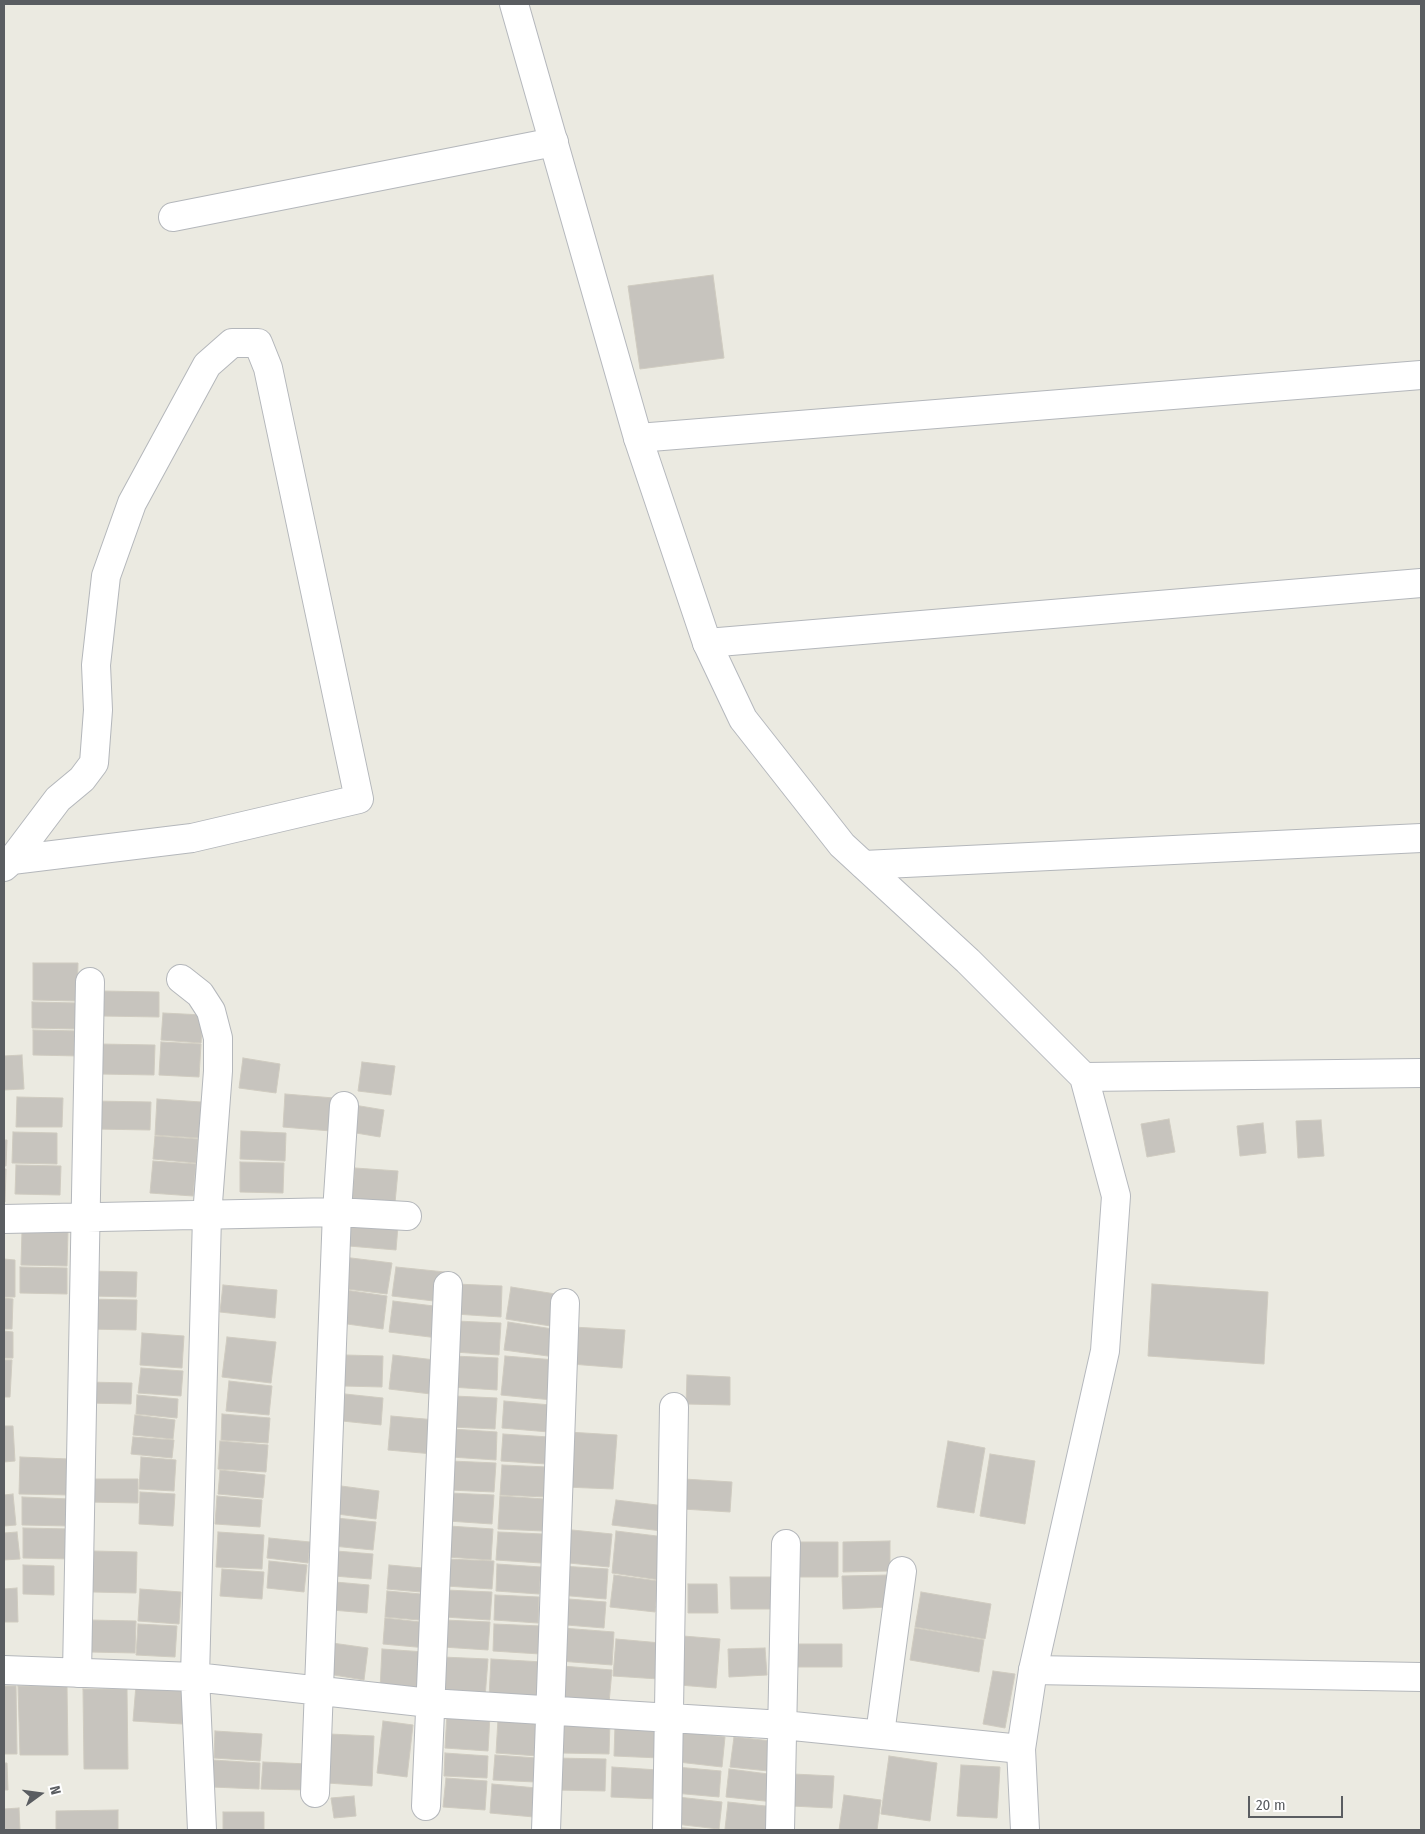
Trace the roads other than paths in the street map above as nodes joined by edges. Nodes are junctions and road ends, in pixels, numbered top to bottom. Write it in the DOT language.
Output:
graph roads {
  1 [pos="514,4"];
  2 [pos="554,142"];
  3 [pos="173,217"];
  4 [pos="1421,375"];
  5 [pos="638,438"];
  6 [pos="1421,583"];
  7 [pos="707,643"];
  8 [pos="1421,838"];
  9 [pos="8,864"];
  10 [pos="864,865"];
  11 [pos="181,979"];
  12 [pos="90,982"];
  13 [pos="1421,1073"];
  14 [pos="1084,1077"];
  15 [pos="344,1106"];
  16 [pos="337,1212"];
  17 [pos="207,1216"];
  18 [pos="407,1216"];
  19 [pos="86,1218"];
  20 [pos="4,1219"];
  21 [pos="448,1286"];
  22 [pos="565,1303"];
  23 [pos="674,1406"];
  24 [pos="786,1544"];
  25 [pos="902,1572"];
  26 [pos="4,1670"];
  27 [pos="1033,1670"];
  28 [pos="77,1673"];
  29 [pos="195,1677"];
  30 [pos="1421,1677"];
  31 [pos="319,1690"];
  32 [pos="430,1703"];
  33 [pos="550,1710"];
  34 [pos="670,1718"];
  35 [pos="782,1726"];
  36 [pos="880,1734"];
  37 [pos="1022,1749"];
  38 [pos="315,1792"];
  39 [pos="426,1806"];
  40 [pos="202,1830"];
  41 [pos="546,1830"];
  42 [pos="668,1830"];
  43 [pos="780,1830"];
  44 [pos="1025,1830"];
  1 -- 2 [label="street"];
  2 -- 3 [label="street"];
  2 -- 5 [label="street"];
  4 -- 5 [label="street"];
  5 -- 7 [label="street"];
  6 -- 7 [label="street"];
  7 -- 10 [label="street"];
  8 -- 10 [label="street"];
  9 -- 9 [label="street"];
  10 -- 14 [label="street"];
  11 -- 17 [label="street"];
  12 -- 19 [label="street"];
  13 -- 14 [label="street"];
  14 -- 27 [label="street"];
  15 -- 16 [label="street"];
  16 -- 17 [label="street"];
  16 -- 18 [label="street"];
  16 -- 31 [label="street"];
  17 -- 19 [label="street"];
  17 -- 29 [label="street"];
  19 -- 20 [label="street"];
  19 -- 28 [label="street"];
  21 -- 32 [label="street"];
  22 -- 33 [label="street"];
  23 -- 34 [label="street"];
  24 -- 35 [label="street"];
  25 -- 36 [label="street"];
  26 -- 28 [label="street"];
  27 -- 30 [label="street"];
  27 -- 37 [label="street"];
  28 -- 29 [label="street"];
  29 -- 31 [label="street"];
  29 -- 40 [label="street"];
  31 -- 32 [label="street"];
  31 -- 38 [label="street"];
  32 -- 33 [label="street"];
  32 -- 39 [label="street"];
  33 -- 34 [label="street"];
  33 -- 41 [label="street"];
  34 -- 35 [label="street"];
  34 -- 42 [label="street"];
  35 -- 36 [label="street"];
  35 -- 43 [label="street"];
  36 -- 37 [label="street"];
  37 -- 44 [label="street"];
}
